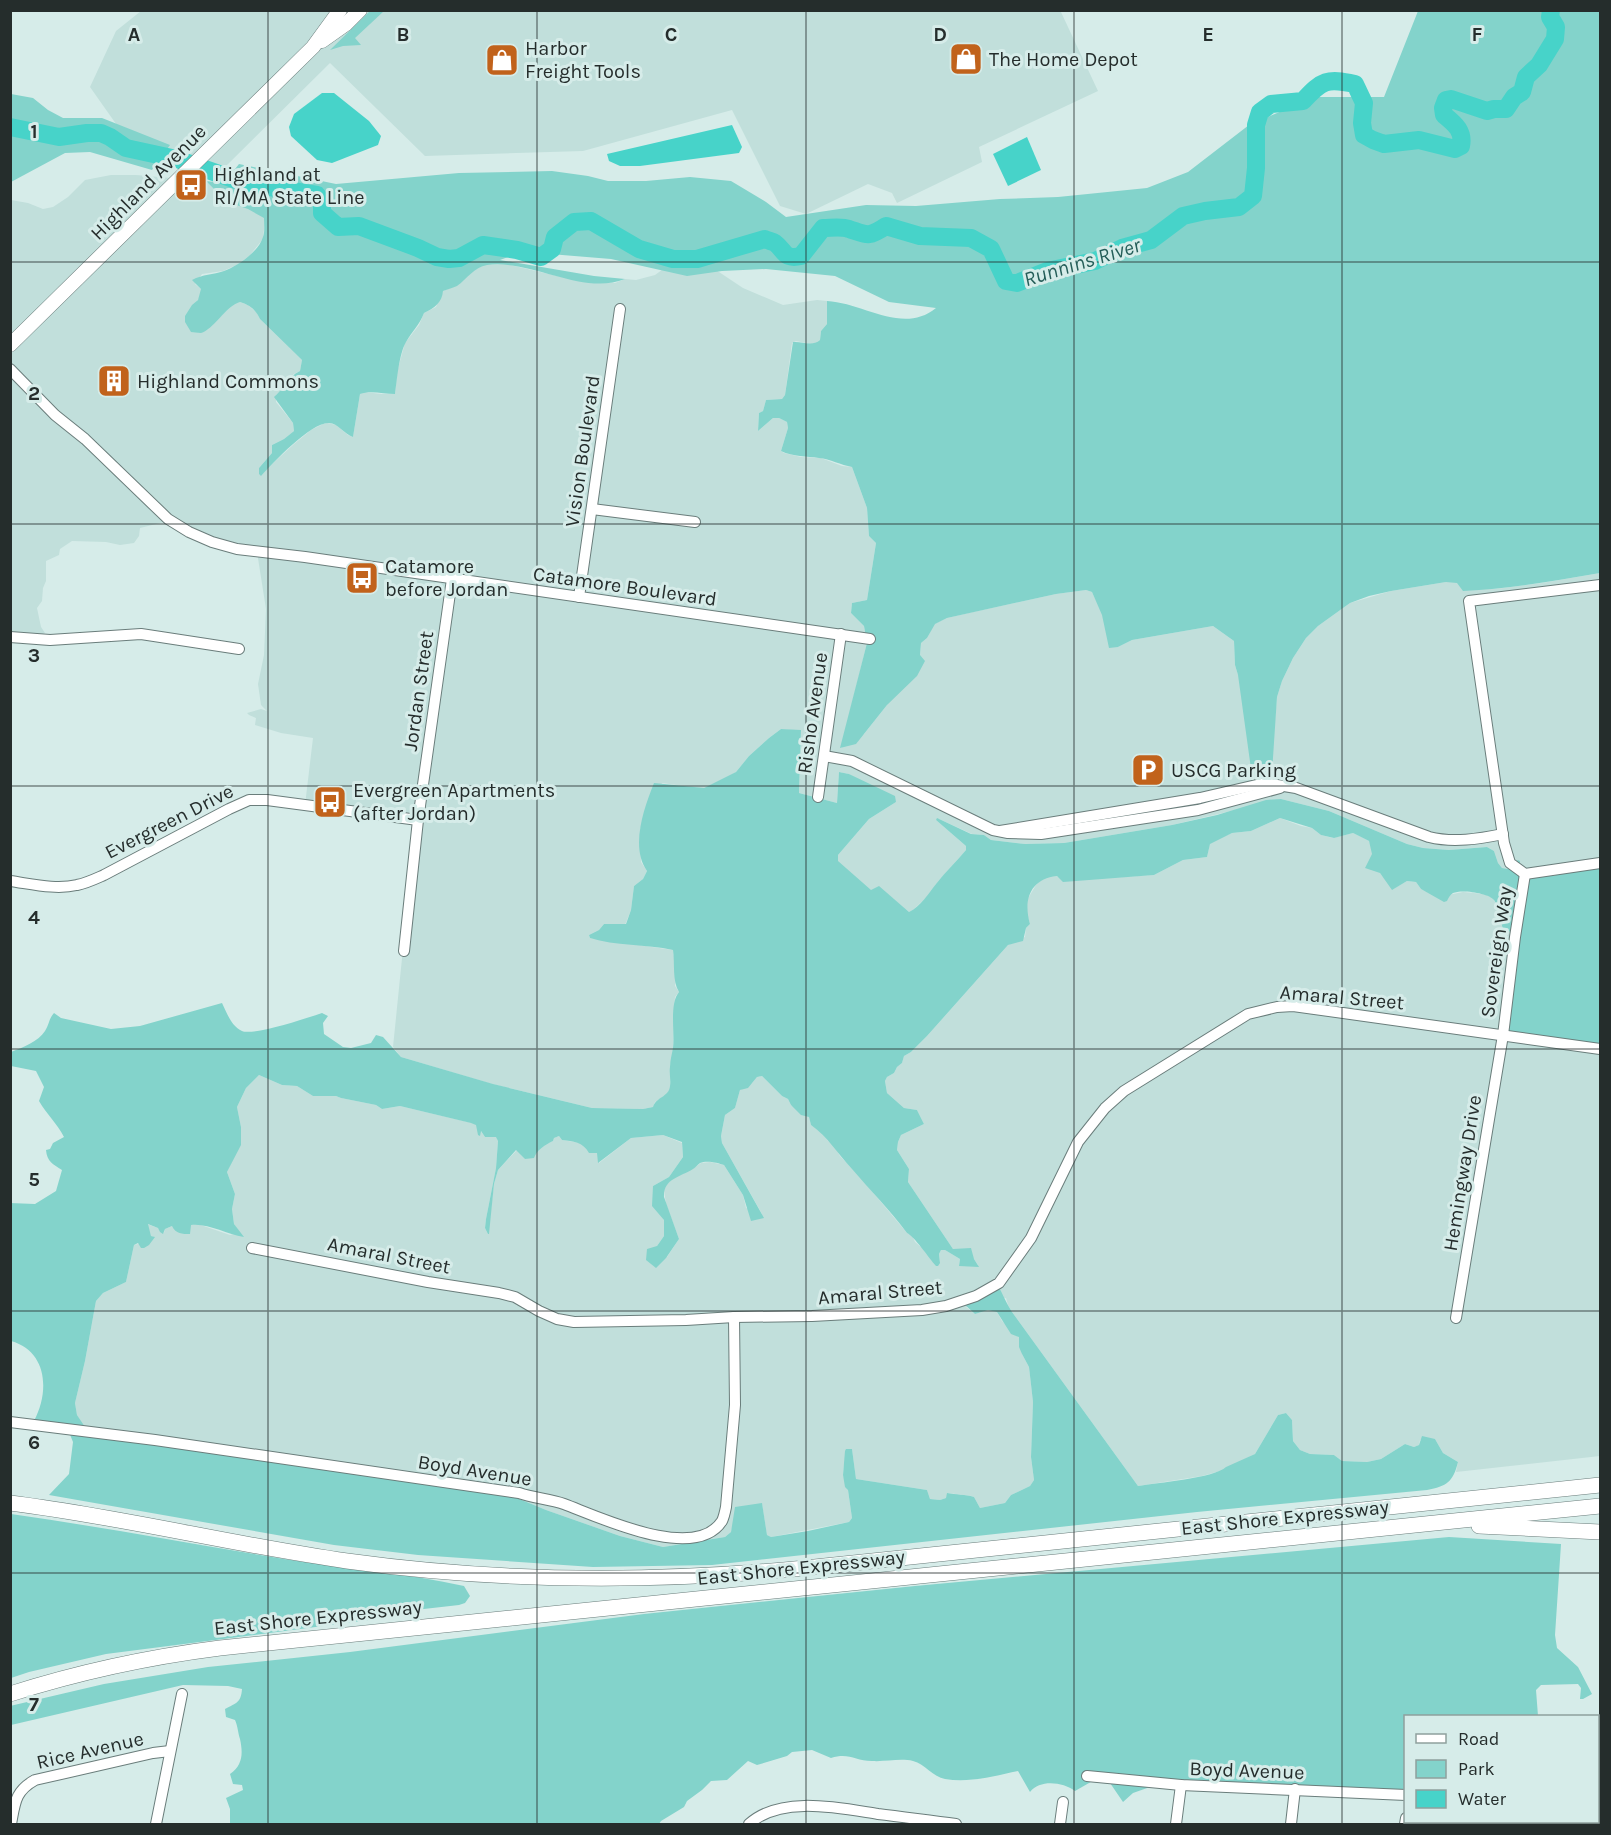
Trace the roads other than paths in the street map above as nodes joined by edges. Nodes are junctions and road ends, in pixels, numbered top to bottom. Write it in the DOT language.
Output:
graph roads {
  1 [pos="340,10"];
  2 [pos="360,10"];
  3 [pos="313,47"];
  4 [pos="620,309"];
  5 [pos="10,345"];
  6 [pos="10,369"];
  7 [pos="592,509"];
  8 [pos="695,522"];
  9 [pos="452,579"];
  10 [pos="1600,585"];
  11 [pos="579,597"];
  12 [pos="841,634"];
  13 [pos="10,637"];
  14 [pos="870,639"];
  15 [pos="239,649"];
  16 [pos="825,756"];
  17 [pos="818,797"];
  18 [pos="417,820"];
  19 [pos="1503,834"];
  20 [pos="1600,863"];
  21 [pos="1525,874"];
  22 [pos="10,881"];
  23 [pos="404,951"];
  24 [pos="1503,1035"];
  25 [pos="1600,1048"];
  26 [pos="252,1248"];
  27 [pos="734,1317"];
  28 [pos="1456,1318"];
  29 [pos="10,1422"];
  30 [pos="1600,1485"];
  31 [pos="10,1503"];
  32 [pos="1600,1506"];
  33 [pos="1425,1524"];
  34 [pos="1600,1532"];
  35 [pos="10,1694"];
  36 [pos="182,1694"];
  37 [pos="170,1751"];
  38 [pos="1087,1776"];
  39 [pos="1181,1785"];
  40 [pos="1295,1789"];
  41 [pos="1404,1796"];
  42 [pos="1063,1802"];
  43 [pos="11,1824"];
  44 [pos="156,1824"];
  45 [pos="749,1824"];
  46 [pos="956,1824"];
  47 [pos="1060,1824"];
  48 [pos="1176,1824"];
  49 [pos="1291,1824"];
  1 -- 3 [label="main road, Highland Avenue"];
  2 -- 3 [label="main road, Highland Avenue"];
  3 -- 5 [label="main road, Highland Avenue"];
  4 -- 7 [label="street, Vision Boulevard"];
  6 -- 9 [label="street, Catamore Boulevard"];
  7 -- 8 [label="street"];
  7 -- 11 [label="street, Vision Boulevard"];
  9 -- 11 [label="street, Catamore Boulevard"];
  9 -- 18 [label="street, Jordan Street"];
  10 -- 19 [label="street"];
  11 -- 12 [label="street, Catamore Boulevard"];
  12 -- 14 [label="street, Catamore Boulevard"];
  12 -- 16 [label="street, Risho Avenue"];
  13 -- 15 [label="street"];
  16 -- 17 [label="street, Risho Avenue"];
  16 -- 19 [label="street"];
  18 -- 22 [label="street, Evergreen Drive"];
  18 -- 23 [label="street, Jordan Street"];
  19 -- 21 [label="street"];
  20 -- 21 [label="street"];
  21 -- 24 [label="street, Sovereign Way"];
  24 -- 25 [label="street, Amaral Street"];
  24 -- 27 [label="street, Amaral Street"];
  24 -- 28 [label="street, Hemingway Drive"];
  26 -- 27 [label="street, Amaral Street"];
  27 -- 29 [label="street, Boyd Avenue"];
  30 -- 31 [label="highway, East Shore Expressway"];
  32 -- 33 [label="highway, East Shore Expressway"];
  33 -- 34 [label="highway"];
  33 -- 35 [label="highway, East Shore Expressway"];
  36 -- 37 [label="street"];
  37 -- 43 [label="street, Rice Avenue"];
  37 -- 44 [label="street"];
  38 -- 39 [label="street, Boyd Avenue"];
  39 -- 40 [label="street, Boyd Avenue"];
  39 -- 48 [label="street"];
  40 -- 41 [label="street, Boyd Avenue"];
  40 -- 49 [label="street"];
  42 -- 47 [label="street"];
  45 -- 46 [label="street"];
}
